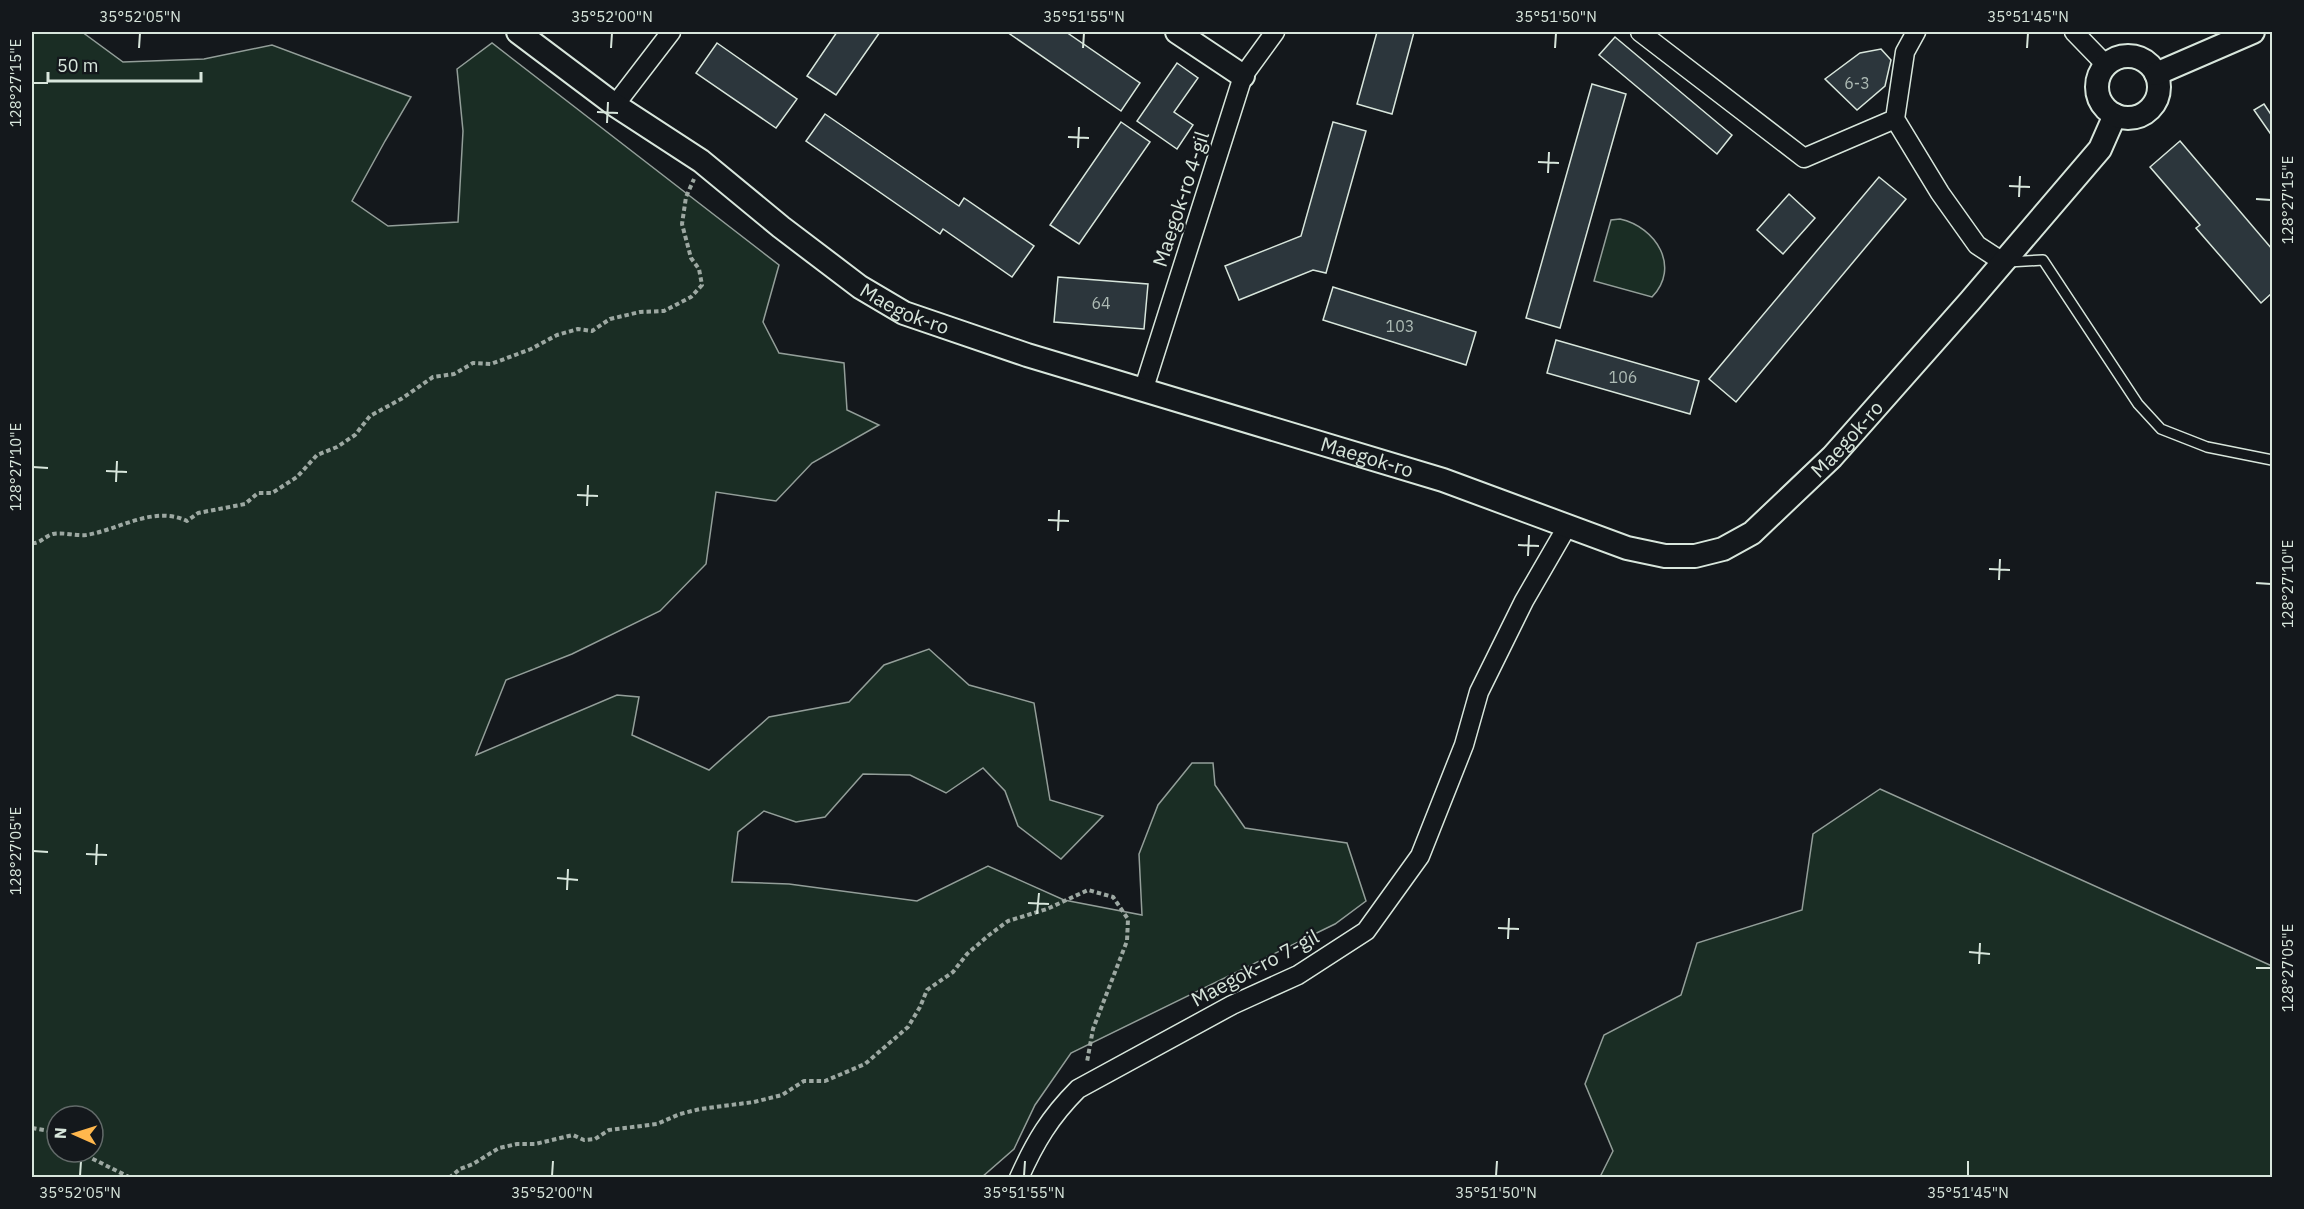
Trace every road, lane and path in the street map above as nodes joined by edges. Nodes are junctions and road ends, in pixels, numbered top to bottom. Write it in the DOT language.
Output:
graph roads {
  1 [pos="518,32"];
  2 [pos="671,32"];
  3 [pos="1177,32"];
  4 [pos="1275,32"];
  5 [pos="1640,32"];
  6 [pos="1917,32"];
  7 [pos="2074,32"];
  8 [pos="2253,32"];
  9 [pos="2106,64"];
  10 [pos="2156,74"];
  11 [pos="1243,76"];
  12 [pos="615,105"];
  13 [pos="2115,115"];
  14 [pos="1895,118"];
  15 [pos="701,161"];
  16 [pos="2003,262"];
  17 [pos="1144,388"];
  18 [pos="2272,460"];
  19 [pos="1568,525"];
  20 [pos="32,543"];
  21 [pos="1084,1086"];
  22 [pos="104,1164"];
  23 [pos="131,1178"];
  24 [pos="449,1178"];
  25 [pos="1019,1178"];
  1 -- 12 [label="street, Maegok-ro"];
  2 -- 12 [label="street"];
  3 -- 11 [label="street"];
  4 -- 11 [label="street, Maegok-ro 4-gil"];
  5 -- 14 [label="street"];
  6 -- 14 [label="street"];
  7 -- 9 [label="street"];
  8 -- 10 [label="street"];
  9 -- 10 [label="street"];
  9 -- 13 [label="street"];
  10 -- 13 [label="street"];
  11 -- 17 [label="street, Maegok-ro 4-gil"];
  12 -- 15 [label="street, Maegok-ro"];
  13 -- 16 [label="street, Maegok-ro"];
  14 -- 16 [label="street"];
  15 -- 17 [label="street, Maegok-ro"];
  15 -- 20 [label="path"];
  16 -- 18 [label="lane"];
  16 -- 19 [label="street, Maegok-ro"];
  17 -- 19 [label="street, Maegok-ro"];
  19 -- 21 [label="street, Maegok-ro 7-gil"];
  21 -- 24 [label="path"];
  21 -- 25 [label="street, Maegok-ro 7-gil"];
  22 -- 23 [label="path"];
}
